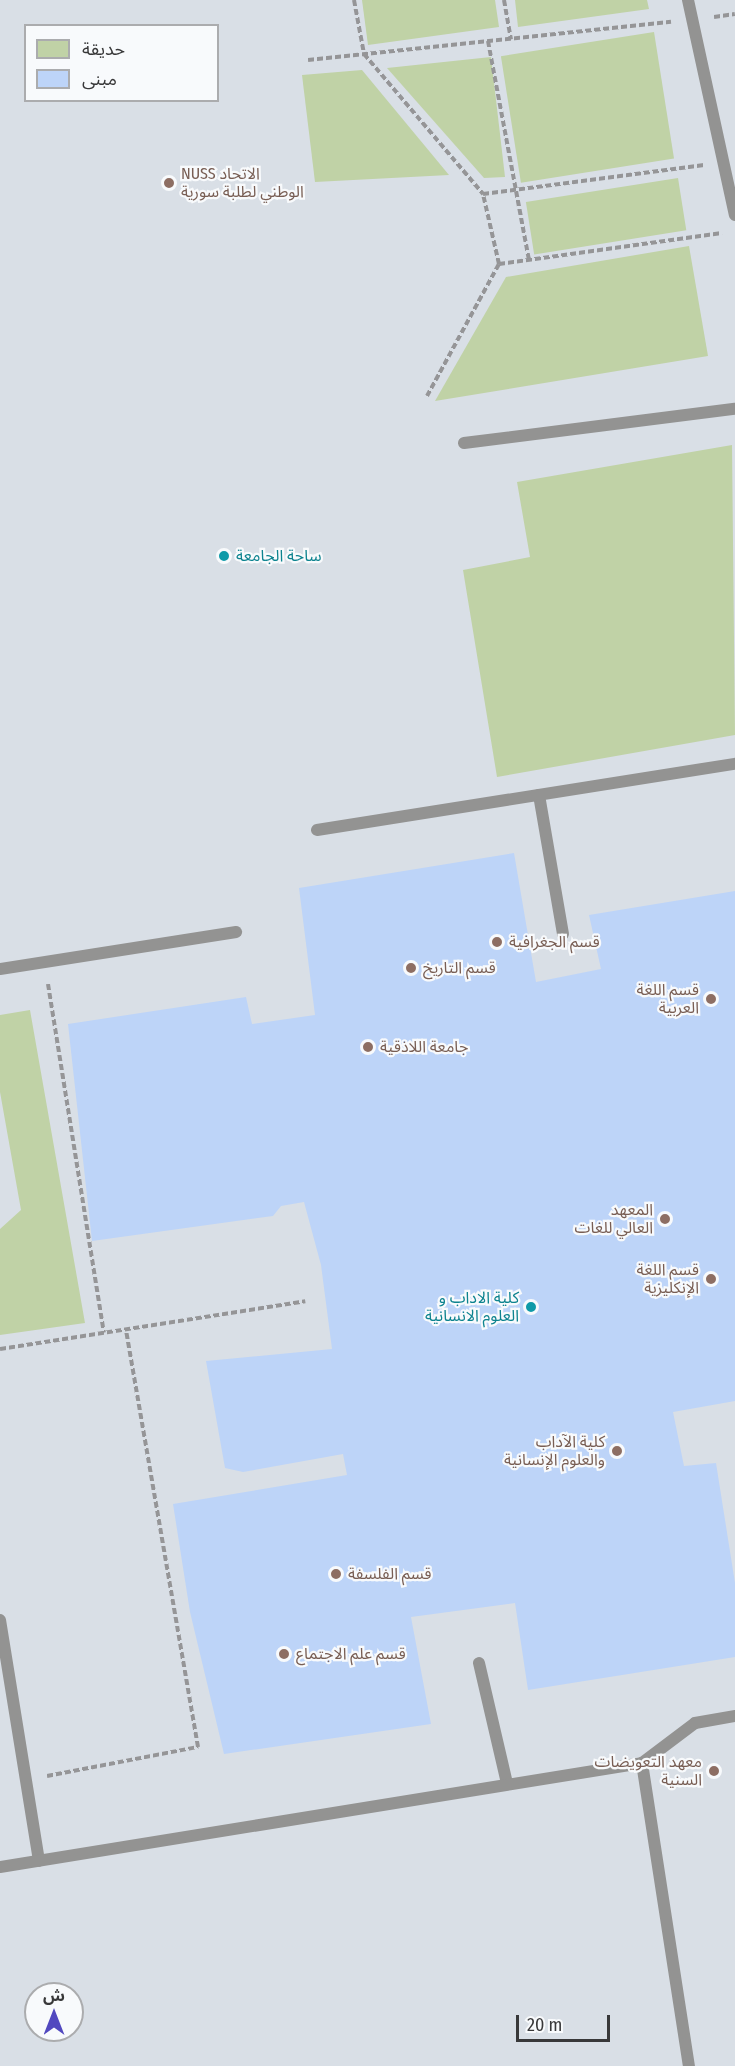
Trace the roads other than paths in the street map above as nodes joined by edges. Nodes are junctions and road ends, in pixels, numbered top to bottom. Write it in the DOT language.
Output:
graph roads {
  1 [pos="688,0"];
  2 [pos="735,215"];
  3 [pos="735,409"];
  4 [pos="464,443"];
  5 [pos="735,764"];
  6 [pos="539,795"];
  7 [pos="317,830"];
  8 [pos="236,932"];
  9 [pos="563,934"];
  10 [pos="0,969"];
  11 [pos="0,1620"];
  12 [pos="478,1663"];
  13 [pos="735,1716"];
  14 [pos="642,1763"];
  15 [pos="507,1783"];
  16 [pos="39,1861"];
  17 [pos="0,1867"];
  18 [pos="689,2066"];
  1 -- 2 [label="lane"];
  3 -- 4 [label="lane"];
  5 -- 6 [label="lane"];
  6 -- 7 [label="lane"];
  6 -- 9 [label="lane"];
  8 -- 10 [label="lane"];
  11 -- 16 [label="lane"];
  12 -- 15 [label="lane"];
  13 -- 14 [label="lane"];
  14 -- 15 [label="lane"];
  14 -- 18 [label="lane"];
  15 -- 16 [label="lane"];
  16 -- 17 [label="lane"];
}
